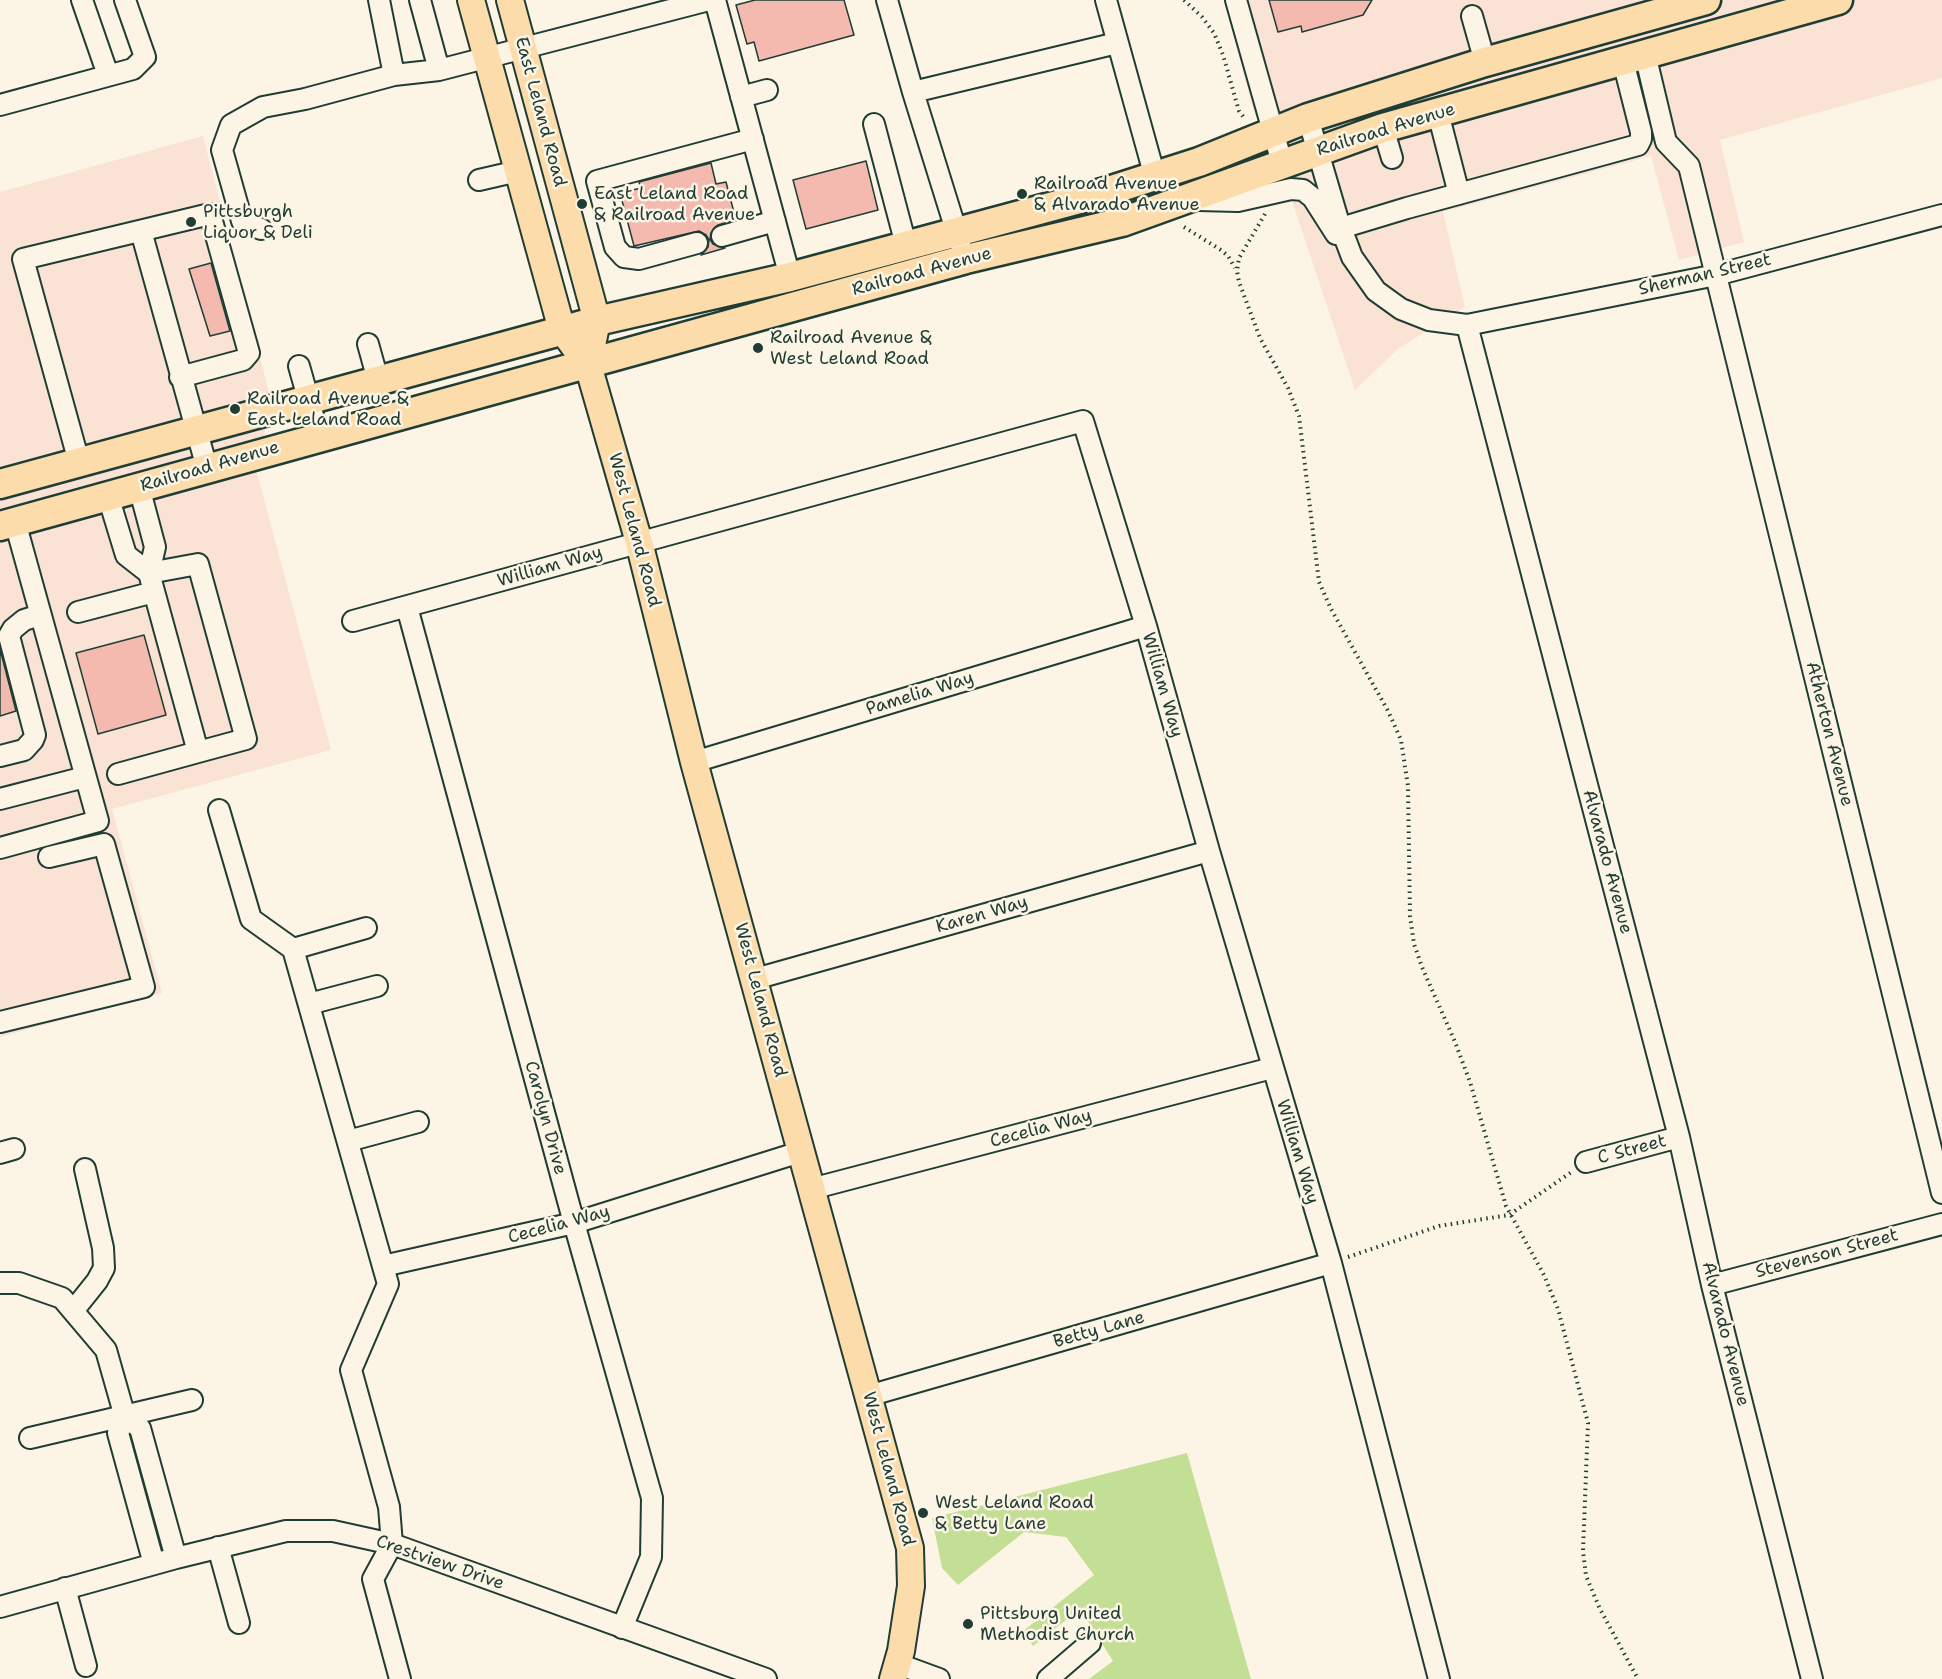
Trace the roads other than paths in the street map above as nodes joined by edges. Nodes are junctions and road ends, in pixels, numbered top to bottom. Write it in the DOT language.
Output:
graph roads {
  1 [pos="82,0"];
  2 [pos="125,0"];
  3 [pos="379,0"];
  4 [pos="420,0"];
  5 [pos="471,0"];
  6 [pos="510,0"];
  7 [pos="709,0"];
  8 [pos="715,0"];
  9 [pos="887,0"];
  10 [pos="1106,0"];
  11 [pos="1236,0"];
  12 [pos="1706,0"];
  13 [pos="1838,0"];
  14 [pos="1676,4"];
  15 [pos="1472,16"];
  16 [pos="1116,43"];
  17 [pos="523,50"];
  18 [pos="487,57"];
  19 [pos="1634,58"];
  20 [pos="1485,62"];
  21 [pos="439,70"];
  22 [pos="108,75"];
  23 [pos="394,75"];
  24 [pos="767,90"];
  25 [pos="913,92"];
  26 [pos="741,97"];
  27 [pos="0,105"];
  28 [pos="1438,113"];
  29 [pos="1308,118"];
  30 [pos="874,124"];
  31 [pos="1383,128"];
  32 [pos="1265,135"];
  33 [pos="762,148"];
  34 [pos="1319,151"];
  35 [pos="1392,158"];
  36 [pos="1282,164"];
  37 [pos="518,171"];
  38 [pos="1155,177"];
  39 [pos="479,180"];
  40 [pos="1459,194"];
  41 [pos="1185,213"];
  42 [pos="1942,215"];
  43 [pos="775,221"];
  44 [pos="1341,228"];
  45 [pos="261,229"];
  46 [pos="141,231"];
  47 [pos="957,232"];
  48 [pos="722,236"];
  49 [pos="697,243"];
  50 [pos="906,245"];
  51 [pos="1352,257"];
  52 [pos="966,259"];
  53 [pos="1716,275"];
  54 [pos="790,277"];
  55 [pos="597,321"];
  56 [pos="1467,325"];
  57 [pos="562,330"];
  58 [pos="368,344"];
  59 [pos="588,364"];
  60 [pos="299,366"];
  61 [pos="180,376"];
  62 [pos="378,380"];
  63 [pos="309,400"];
  64 [pos="196,430"];
  65 [pos="319,437"];
  66 [pos="79,462"];
  67 [pos="207,468"];
  68 [pos="0,484"];
  69 [pos="140,487"];
  70 [pos="108,496"];
  71 [pos="8,524"];
  72 [pos="639,542"];
  73 [pos="149,573"];
  74 [pos="154,592"];
  75 [pos="407,607"];
  76 [pos="78,612"];
  77 [pos="40,615"];
  78 [pos="353,621"];
  79 [pos="1146,626"];
  80 [pos="198,752"];
  81 [pos="0,756"];
  82 [pos="694,762"];
  83 [pos="118,774"];
  84 [pos="86,777"];
  85 [pos="0,799"];
  86 [pos="219,810"];
  87 [pos="0,848"];
  88 [pos="1209,851"];
  89 [pos="49,857"];
  90 [pos="366,928"];
  91 [pos="293,949"];
  92 [pos="754,979"];
  93 [pos="377,986"];
  94 [pos="309,1004"];
  95 [pos="0,1022"];
  96 [pos="1272,1068"];
  97 [pos="418,1122"];
  98 [pos="1679,1137"];
  99 [pos="348,1141"];
  100 [pos="800,1152"];
  101 [pos="1586,1162"];
  102 [pos="86,1169"];
  103 [pos="811,1190"];
  104 [pos="1942,1192"];
  105 [pos="574,1223"];
  106 [pos="1942,1224"];
  107 [pos="1330,1263"];
  108 [pos="383,1266"];
  109 [pos="0,1283"];
  110 [pos="1713,1285"];
  111 [pos="73,1311"];
  112 [pos="868,1396"];
  113 [pos="192,1400"];
  114 [pos="125,1417"];
  115 [pos="30,1438"];
  116 [pos="156,1488"];
  117 [pos="135,1495"];
  118 [pos="392,1544"];
  119 [pos="218,1547"];
  120 [pos="176,1558"];
  121 [pos="154,1564"];
  122 [pos="65,1588"];
  123 [pos="0,1607"];
  124 [pos="239,1623"];
  125 [pos="622,1628"];
  126 [pos="1090,1643"];
  127 [pos="86,1666"];
  128 [pos="895,1671"];
  129 [pos="400,1679"];
  130 [pos="766,1679"];
  131 [pos="939,1679"];
  132 [pos="1048,1679"];
  133 [pos="1439,1679"];
  134 [pos="1812,1679"];
  1 -- 22 [label="street"];
  2 -- 22 [label="street"];
  3 -- 23 [label="street"];
  4 -- 21 [label="street"];
  5 -- 18 [label="main road, East Leland Road"];
  6 -- 17 [label="main road, East Leland Road"];
  7 -- 17 [label="street"];
  8 -- 26 [label="street"];
  9 -- 25 [label="street"];
  10 -- 16 [label="street"];
  11 -- 32 [label="street"];
  12 -- 14 [label="highway, Railroad Avenue"];
  13 -- 19 [label="highway, Railroad Avenue"];
  14 -- 20 [label="highway, Railroad Avenue"];
  15 -- 20 [label="street"];
  16 -- 25 [label="street"];
  16 -- 38 [label="street"];
  17 -- 18 [label="street"];
  17 -- 55 [label="main road, East Leland Road"];
  18 -- 21 [label="street"];
  18 -- 37 [label="main road, East Leland Road"];
  19 -- 28 [label="highway, Railroad Avenue"];
  19 -- 40 [label="street"];
  19 -- 53 [label="street, Atherton Avenue"];
  20 -- 29 [label="highway, Railroad Avenue"];
  21 -- 23 [label="street"];
  22 -- 27 [label="street"];
  23 -- 45 [label="street"];
  24 -- 26 [label="street"];
  25 -- 47 [label="street"];
  26 -- 33 [label="street"];
  28 -- 31 [label="highway, Railroad Avenue"];
  28 -- 40 [label="street"];
  29 -- 32 [label="highway, Railroad Avenue"];
  29 -- 34 [label="street"];
  30 -- 50 [label="street"];
  31 -- 34 [label="highway, Railroad Avenue"];
  31 -- 35 [label="street"];
  32 -- 36 [label="street"];
  32 -- 38 [label="highway, Railroad Avenue"];
  33 -- 43 [label="street"];
  33 -- 49 [label="street"];
  34 -- 36 [label="highway, Railroad Avenue"];
  34 -- 44 [label="street"];
  36 -- 41 [label="highway, Railroad Avenue"];
  37 -- 39 [label="street"];
  37 -- 57 [label="main road, East Leland Road"];
  38 -- 47 [label="highway, Railroad Avenue"];
  40 -- 44 [label="street"];
  41 -- 51 [label="street"];
  41 -- 52 [label="highway, Railroad Avenue"];
  42 -- 53 [label="street, Sherman Street"];
  43 -- 48 [label="street"];
  43 -- 54 [label="street"];
  44 -- 51 [label="street"];
  46 -- 61 [label="street"];
  46 -- 61 [label="street"];
  46 -- 66 [label="street"];
  47 -- 50 [label="highway, Railroad Avenue"];
  47 -- 52 [label="street"];
  50 -- 54 [label="highway, Railroad Avenue"];
  51 -- 56 [label="street"];
  52 -- 59 [label="highway, Railroad Avenue"];
  53 -- 56 [label="street, Sherman Street"];
  53 -- 104 [label="street, Atherton Avenue"];
  54 -- 55 [label="highway, Railroad Avenue"];
  55 -- 57 [label="highway, Railroad Avenue"];
  55 -- 59 [label="main road, East Leland Road"];
  56 -- 98 [label="street, Alvarado Avenue"];
  57 -- 59 [label="main road, West Leland Road"];
  57 -- 62 [label="highway, Railroad Avenue"];
  58 -- 62 [label="street"];
  59 -- 65 [label="highway, Railroad Avenue"];
  59 -- 72 [label="main road, West Leland Road"];
  60 -- 63 [label="street"];
  61 -- 64 [label="street"];
  62 -- 63 [label="highway, Railroad Avenue"];
  63 -- 64 [label="highway, Railroad Avenue"];
  63 -- 65 [label="street"];
  64 -- 66 [label="highway, Railroad Avenue"];
  64 -- 67 [label="street"];
  65 -- 67 [label="highway, Railroad Avenue"];
  66 -- 68 [label="highway, Railroad Avenue"];
  67 -- 69 [label="highway, Railroad Avenue"];
  69 -- 70 [label="highway, Railroad Avenue"];
  69 -- 73 [label="street"];
  70 -- 71 [label="highway, Railroad Avenue"];
  70 -- 73 [label="street"];
  71 -- 77 [label="street"];
  72 -- 75 [label="street, William Way"];
  72 -- 79 [label="street, William Way"];
  72 -- 82 [label="main road, West Leland Road"];
  73 -- 74 [label="street"];
  73 -- 80 [label="street"];
  74 -- 76 [label="street"];
  74 -- 80 [label="street"];
  75 -- 78 [label="street, William Way"];
  75 -- 105 [label="street, Carolyn Drive"];
  77 -- 81 [label="street"];
  77 -- 84 [label="street"];
  79 -- 82 [label="street, Pamelia Way"];
  79 -- 88 [label="street, William Way"];
  80 -- 83 [label="street"];
  82 -- 92 [label="main road, West Leland Road"];
  84 -- 85 [label="street"];
  84 -- 87 [label="street"];
  86 -- 91 [label="street"];
  88 -- 92 [label="street, Karen Way"];
  88 -- 96 [label="street, William Way"];
  89 -- 95 [label="street"];
  90 -- 91 [label="street"];
  91 -- 94 [label="street"];
  92 -- 100 [label="main road, West Leland Road"];
  93 -- 94 [label="street"];
  94 -- 99 [label="street"];
  96 -- 103 [label="street, Cecelia Way"];
  96 -- 107 [label="street, William Way"];
  97 -- 99 [label="street"];
  98 -- 101 [label="street, C Street"];
  98 -- 110 [label="street, Alvarado Avenue"];
  99 -- 108 [label="street"];
  100 -- 103 [label="main road, West Leland Road"];
  100 -- 105 [label="street, Cecelia Way"];
  102 -- 111 [label="street"];
  103 -- 112 [label="main road, West Leland Road"];
  105 -- 108 [label="street, Cecelia Way"];
  105 -- 125 [label="street, Carolyn Drive"];
  106 -- 110 [label="street, Stevenson Street"];
  107 -- 112 [label="street, Betty Lane"];
  107 -- 133 [label="street, William Way"];
  108 -- 118 [label="street"];
  109 -- 111 [label="street"];
  110 -- 134 [label="street, Alvarado Avenue"];
  111 -- 114 [label="street"];
  112 -- 128 [label="main road, West Leland Road"];
  113 -- 114 [label="street"];
  114 -- 115 [label="street"];
  114 -- 116 [label="street"];
  114 -- 117 [label="street"];
  116 -- 117 [label="street"];
  116 -- 120 [label="street"];
  117 -- 121 [label="street"];
  118 -- 119 [label="street, Crestview Drive"];
  118 -- 125 [label="street, Crestview Drive"];
  118 -- 129 [label="street"];
  119 -- 120 [label="street, Crestview Drive"];
  119 -- 124 [label="street"];
  120 -- 121 [label="street, Crestview Drive"];
  121 -- 122 [label="street, Crestview Drive"];
  122 -- 123 [label="street, Crestview Drive"];
  122 -- 127 [label="street"];
  125 -- 130 [label="street, Crestview Drive"];
  126 -- 132 [label="street"];
  128 -- 131 [label="street"];
}
